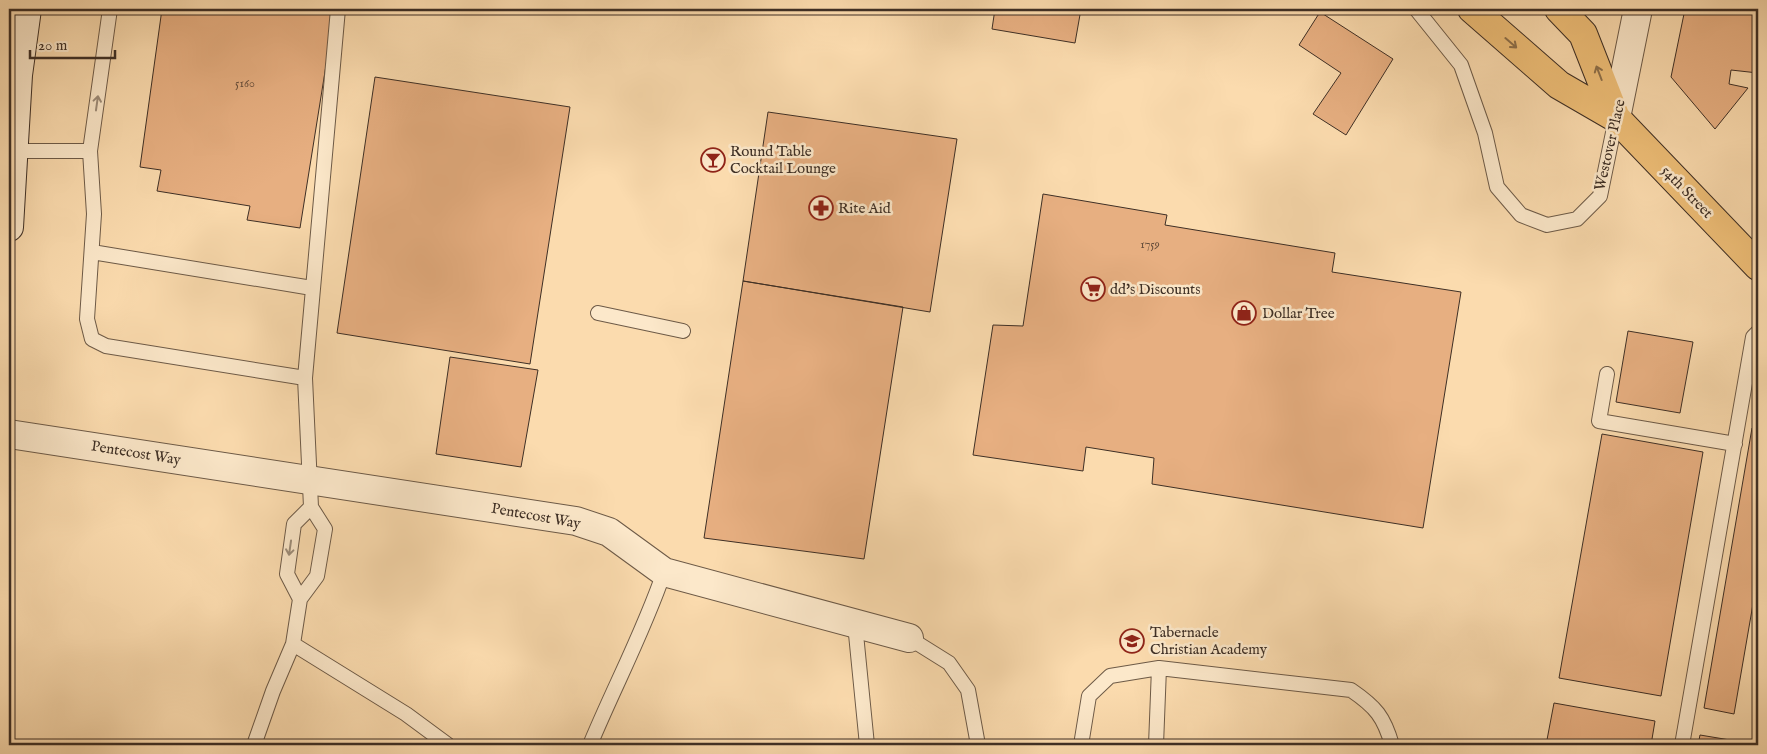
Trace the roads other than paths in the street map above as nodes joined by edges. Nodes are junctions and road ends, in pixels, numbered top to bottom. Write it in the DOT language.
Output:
graph roads {
  1 [pos="28,9"];
  2 [pos="110,9"];
  3 [pos="338,9"];
  4 [pos="1416,9"];
  5 [pos="1472,9"];
  6 [pos="1559,9"];
  7 [pos="1638,9"];
  8 [pos="1616,118"];
  9 [pos="13,151"];
  10 [pos="90,151"];
  11 [pos="9,227"];
  12 [pos="92,252"];
  13 [pos="1758,266"];
  14 [pos="312,288"];
  15 [pos="598,313"];
  16 [pos="683,331"];
  17 [pos="1758,332"];
  18 [pos="1607,374"];
  19 [pos="305,378"];
  20 [pos="9,434"];
  21 [pos="1735,444"];
  22 [pos="311,480"];
  23 [pos="311,507"];
  24 [pos="664,572"];
  25 [pos="300,599"];
  26 [pos="855,624"];
  27 [pos="908,638"];
  28 [pos="293,644"];
  29 [pos="1159,668"];
  30 [pos="254,745"];
  31 [pos="448,745"];
  32 [pos="590,745"];
  33 [pos="867,745"];
  34 [pos="978,745"];
  35 [pos="1081,745"];
  36 [pos="1156,745"];
  37 [pos="1392,745"];
  38 [pos="1682,745"];
  1 -- 9 [label="street"];
  10 -- 2 [label="lane, one-way"];
  3 -- 14 [label="lane"];
  4 -- 8 [label="lane, Westover Place"];
  5 -- 8 [label="main road, 54th Street, one-way"];
  8 -- 6 [label="main road, 54th Street, one-way"];
  7 -- 8 [label="street, Westover Place"];
  8 -- 13 [label="main road, 54th Street"];
  9 -- 10 [label="lane"];
  9 -- 11 [label="street"];
  10 -- 12 [label="lane"];
  12 -- 14 [label="lane"];
  12 -- 19 [label="lane"];
  14 -- 19 [label="lane"];
  15 -- 16 [label="lane"];
  17 -- 21 [label="lane"];
  18 -- 21 [label="lane"];
  19 -- 22 [label="lane"];
  20 -- 22 [label="street, Pentecost Way"];
  21 -- 38 [label="lane"];
  22 -- 23 [label="lane"];
  22 -- 24 [label="street, Pentecost Way"];
  23 -- 25 [label="lane"];
  23 -- 25 [label="lane, one-way"];
  24 -- 26 [label="street, Pentecost Way"];
  24 -- 32 [label="lane"];
  25 -- 28 [label="lane"];
  26 -- 27 [label="street, Pentecost Way"];
  26 -- 33 [label="lane"];
  27 -- 34 [label="lane, Pentecost Way"];
  28 -- 30 [label="lane"];
  28 -- 31 [label="lane"];
  29 -- 35 [label="lane"];
  29 -- 36 [label="lane"];
  29 -- 37 [label="lane"];
}
